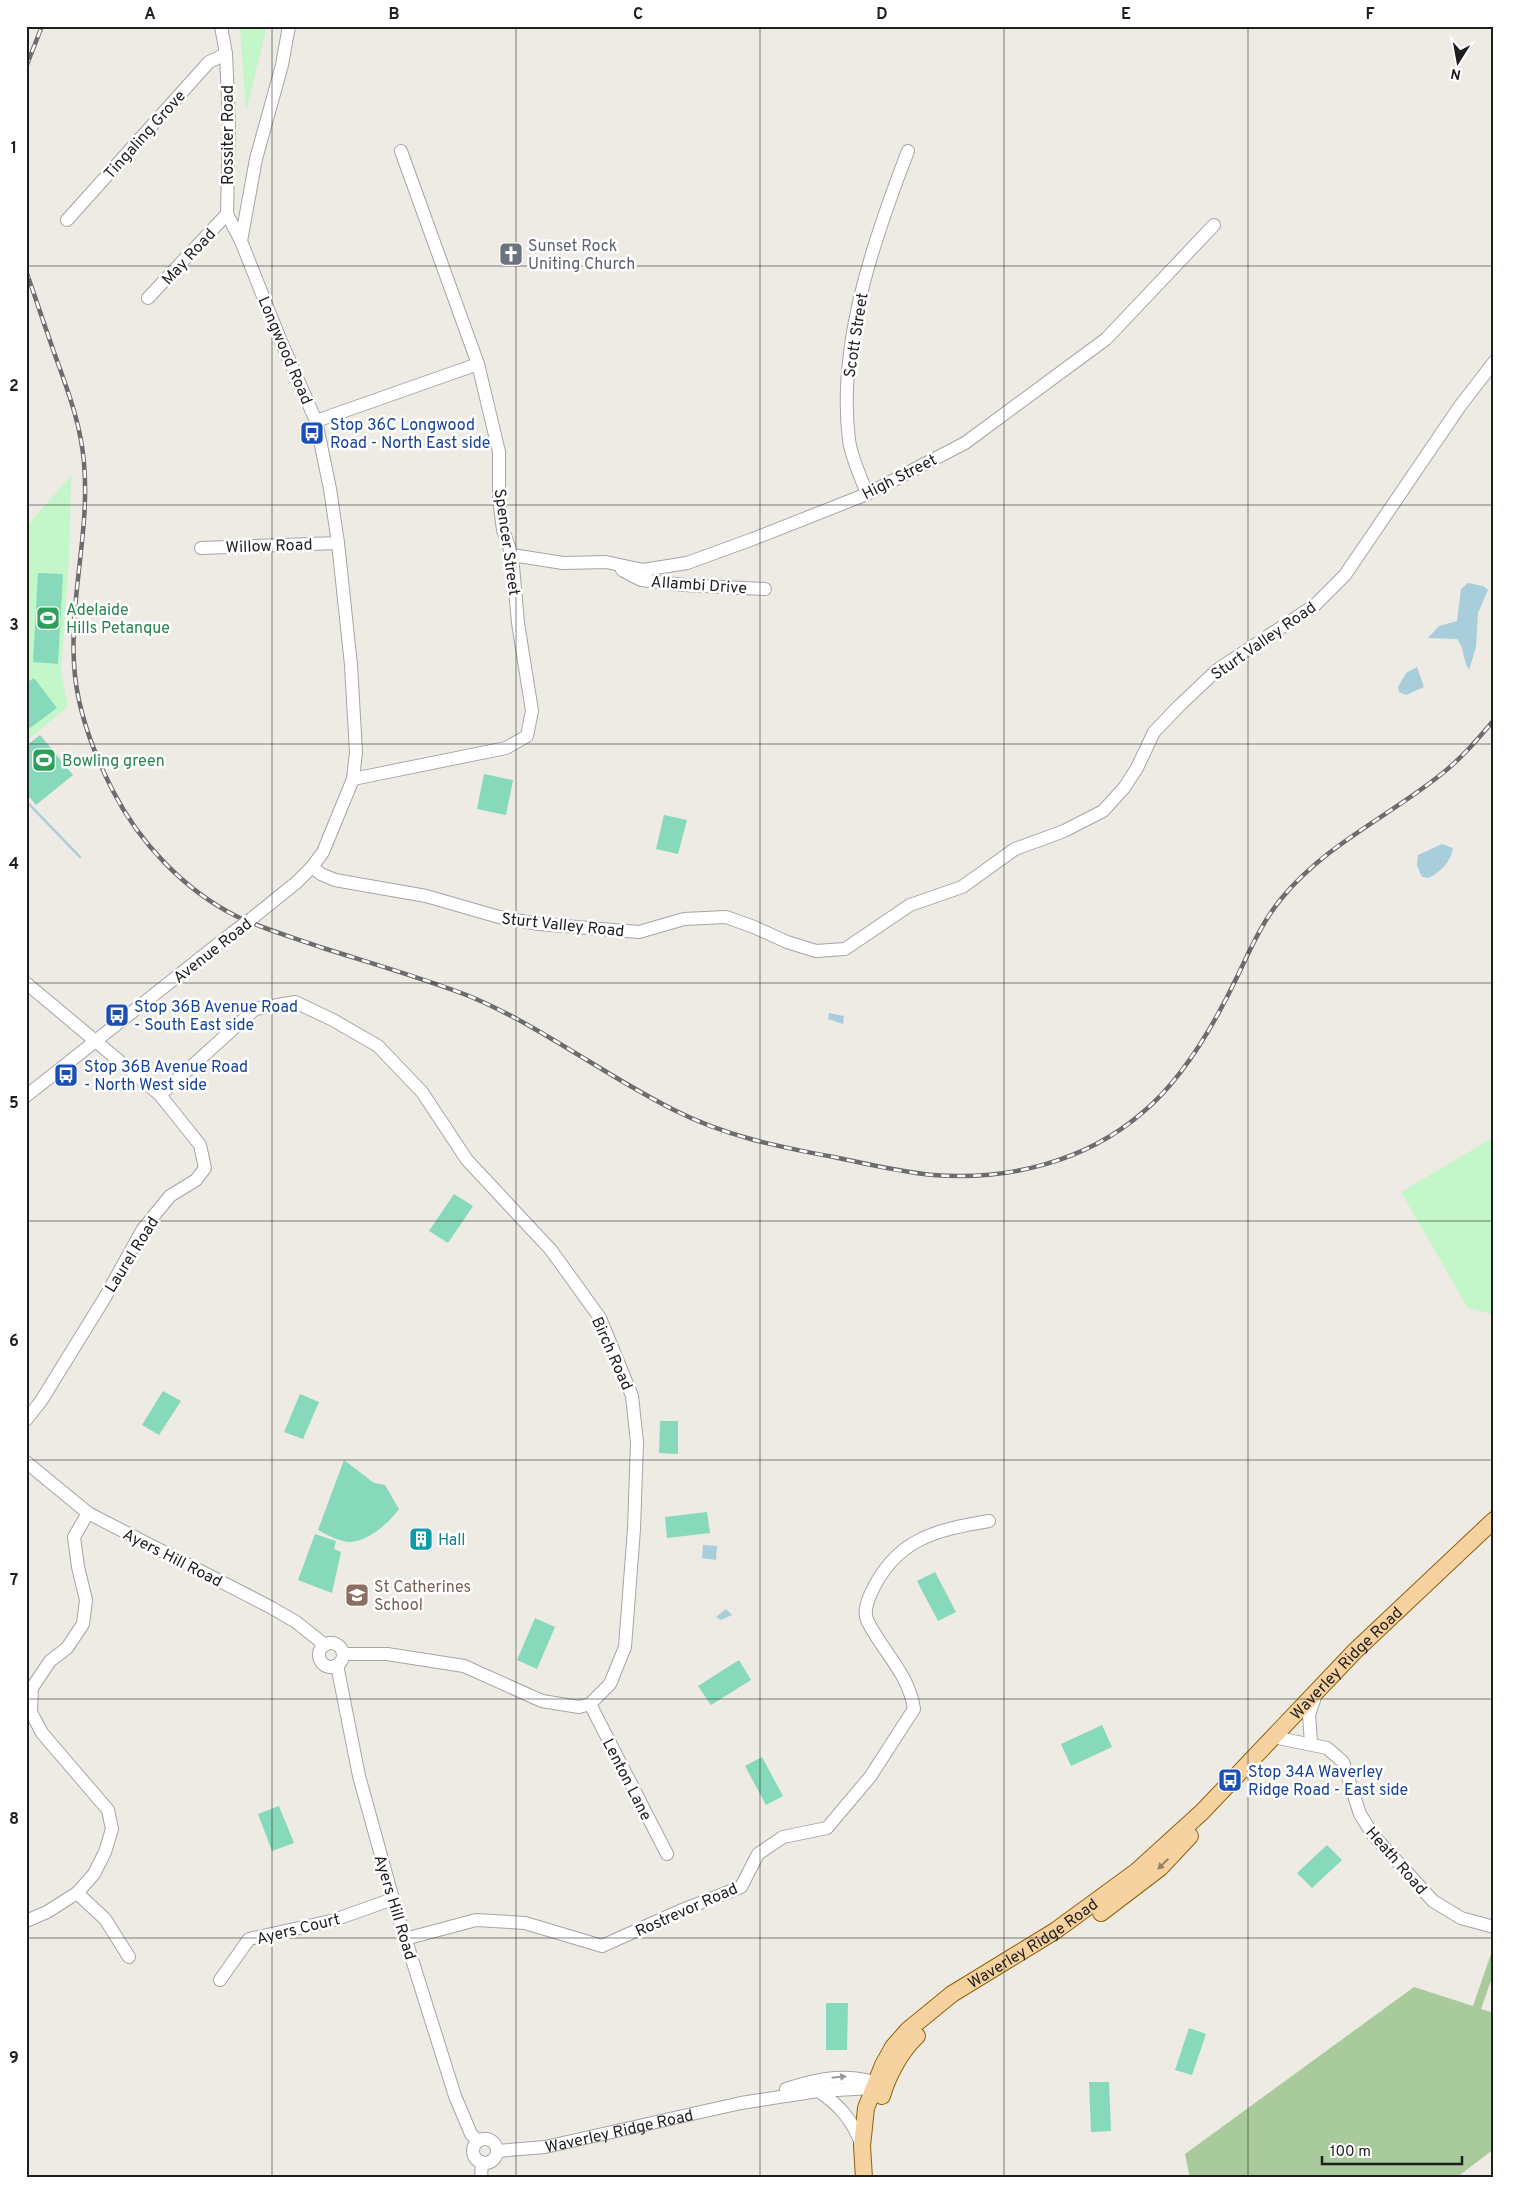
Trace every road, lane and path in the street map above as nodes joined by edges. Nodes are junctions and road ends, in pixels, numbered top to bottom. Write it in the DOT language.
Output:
graph roads {
  1 [pos="221,26"];
  2 [pos="289,26"];
  3 [pos="226,54"];
  4 [pos="401,151"];
  5 [pos="908,151"];
  6 [pos="227,214"];
  7 [pos="67,220"];
  8 [pos="1214,225"];
  9 [pos="240,241"];
  10 [pos="148,298"];
  11 [pos="1494,362"];
  12 [pos="478,364"];
  13 [pos="316,421"];
  14 [pos="867,494"];
  15 [pos="338,543"];
  16 [pos="201,548"];
  17 [pos="512,555"];
  18 [pos="606,562"];
  19 [pos="765,589"];
  20 [pos="352,779"];
  21 [pos="334,826"];
  22 [pos="312,867"];
  23 [pos="26,983"];
  24 [pos="96,1041"];
  25 [pos="160,1095"];
  26 [pos="26,1096"];
  27 [pos="26,1420"];
  28 [pos="26,1462"];
  29 [pos="88,1513"];
  30 [pos="1494,1520"];
  31 [pos="989,1521"];
  32 [pos="325,1645"];
  33 [pos="343,1654"];
  34 [pos="337,1666"];
  35 [pos="1316,1694"];
  36 [pos="590,1704"];
  37 [pos="1273,1737"];
  38 [pos="1311,1743"];
  39 [pos="667,1854"];
  40 [pos="76,1893"];
  41 [pos="393,1899"];
  42 [pos="26,1921"];
  43 [pos="1494,1927"];
  44 [pos="405,1938"];
  45 [pos="129,1957"];
  46 [pos="220,1980"];
  47 [pos="879,2086"];
  48 [pos="818,2091"];
  49 [pos="741,2103"];
  50 [pos="478,2141"];
  51 [pos="862,2146"];
  52 [pos="497,2152"];
  53 [pos="482,2162"];
  54 [pos="481,2178"];
  55 [pos="864,2178"];
  56 [pos="872,2178"];
  1 -- 3 [label="street, Rossiter Road"];
  2 -- 9 [label="street"];
  3 -- 6 [label="street, Rossiter Road"];
  3 -- 7 [label="street, Tingaling Grove"];
  4 -- 12 [label="street, Spencer Street"];
  5 -- 14 [label="street, Scott Street"];
  6 -- 9 [label="street, Rossiter Road"];
  6 -- 10 [label="street, May Road"];
  8 -- 14 [label="street, High Street"];
  9 -- 13 [label="street, Longwood Road"];
  11 -- 22 [label="street, Sturt Valley Road"];
  12 -- 13 [label="street"];
  12 -- 17 [label="street, Spencer Street"];
  13 -- 15 [label="street, Longwood Road"];
  14 -- 18 [label="street, High Street"];
  15 -- 16 [label="street, Willow Road"];
  15 -- 20 [label="street, Longwood Road"];
  17 -- 18 [label="street, High Street"];
  17 -- 20 [label="street, Spencer Street"];
  18 -- 19 [label="street, Allambi Drive"];
  20 -- 21 [label="street, Longwood Road"];
  21 -- 22 [label="street, Avenue Road"];
  22 -- 24 [label="street, Avenue Road, bridge"];
  23 -- 24 [label="street, Laurel Road"];
  24 -- 25 [label="street, Laurel Road"];
  24 -- 26 [label="street, Avenue Road"];
  25 -- 27 [label="street, Laurel Road"];
  25 -- 36 [label="street, Birch Road"];
  28 -- 29 [label="street, Ayers Hill Road"];
  29 -- 32 [label="street, Ayers Hill Road"];
  29 -- 40 [label="street"];
  30 -- 35 [label="main road, Waverley Ridge Road"];
  31 -- 44 [label="street, Rostrevor Road"];
  32 -- 33 [label="street"];
  32 -- 34 [label="street"];
  33 -- 34 [label="street"];
  33 -- 36 [label="street"];
  34 -- 41 [label="street, Ayers Hill Road"];
  35 -- 37 [label="main road, Waverley Ridge Road"];
  35 -- 38 [label="street"];
  36 -- 39 [label="street, Lenton Lane"];
  37 -- 38 [label="street, Heath Road"];
  37 -- 47 [label="main road, Waverley Ridge Road"];
  38 -- 43 [label="street, Heath Road"];
  40 -- 42 [label="street"];
  40 -- 45 [label="street"];
  41 -- 44 [label="street, Ayers Hill Road"];
  41 -- 46 [label="street, Ayers Court"];
  44 -- 50 [label="street, Ayers Hill Road"];
  47 -- 48 [label="street, Waverley Ridge Road"];
  49 -- 47 [label="street, Waverley Ridge Road, one-way"];
  47 -- 51 [label="main road, Waverley Ridge Road"];
  47 -- 56 [label="main road, Waverley Ridge Road"];
  48 -- 49 [label="street, Waverley Ridge Road"];
  48 -- 51 [label="street, Waverley Ridge Road"];
  49 -- 52 [label="street, Waverley Ridge Road"];
  50 -- 52 [label="street"];
  50 -- 53 [label="street"];
  51 -- 55 [label="main road, Waverley Ridge Road"];
  52 -- 53 [label="street"];
  53 -- 54 [label="street"];
}
